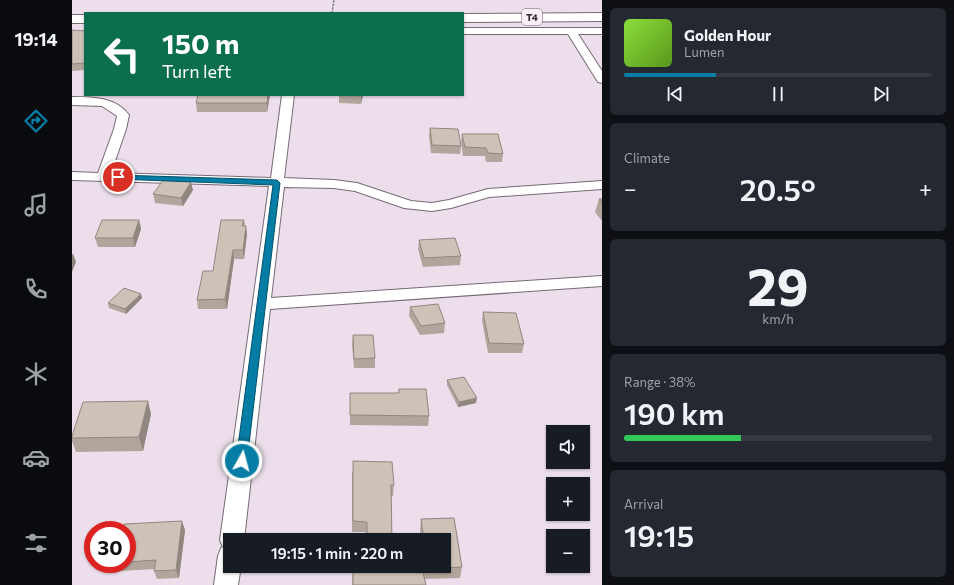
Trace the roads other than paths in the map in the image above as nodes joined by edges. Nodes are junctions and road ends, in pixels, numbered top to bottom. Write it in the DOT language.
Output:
graph roads {
  1 [pos="602,17"];
  2 [pos="464,18"];
  3 [pos="72,19"];
  4 [pos="84,19"];
  5 [pos="464,31"];
  6 [pos="572,31"];
  7 [pos="602,31"];
  8 [pos="602,80"];
  9 [pos="288,96"];
  10 [pos="72,101"];
  11 [pos="72,176"];
  12 [pos="103,177"];
  13 [pos="277,183"];
  14 [pos="602,185"];
  15 [pos="602,281"];
  16 [pos="261,304"];
  17 [pos="233,533"];
  18 [pos="228,573"];
  19 [pos="226,585"];
  1 -- 2 [label="highway, T4"];
  3 -- 4 [label="highway"];
  5 -- 6 [label="street"];
  6 -- 7 [label="street"];
  6 -- 8 [label="street"];
  9 -- 13 [label="street"];
  10 -- 12 [label="street"];
  11 -- 12 [label="street"];
  12 -- 13 [label="street"];
  13 -- 14 [label="street"];
  13 -- 16 [label="street"];
  15 -- 16 [label="street"];
  16 -- 17 [label="street"];
  18 -- 19 [label="street"];
}
